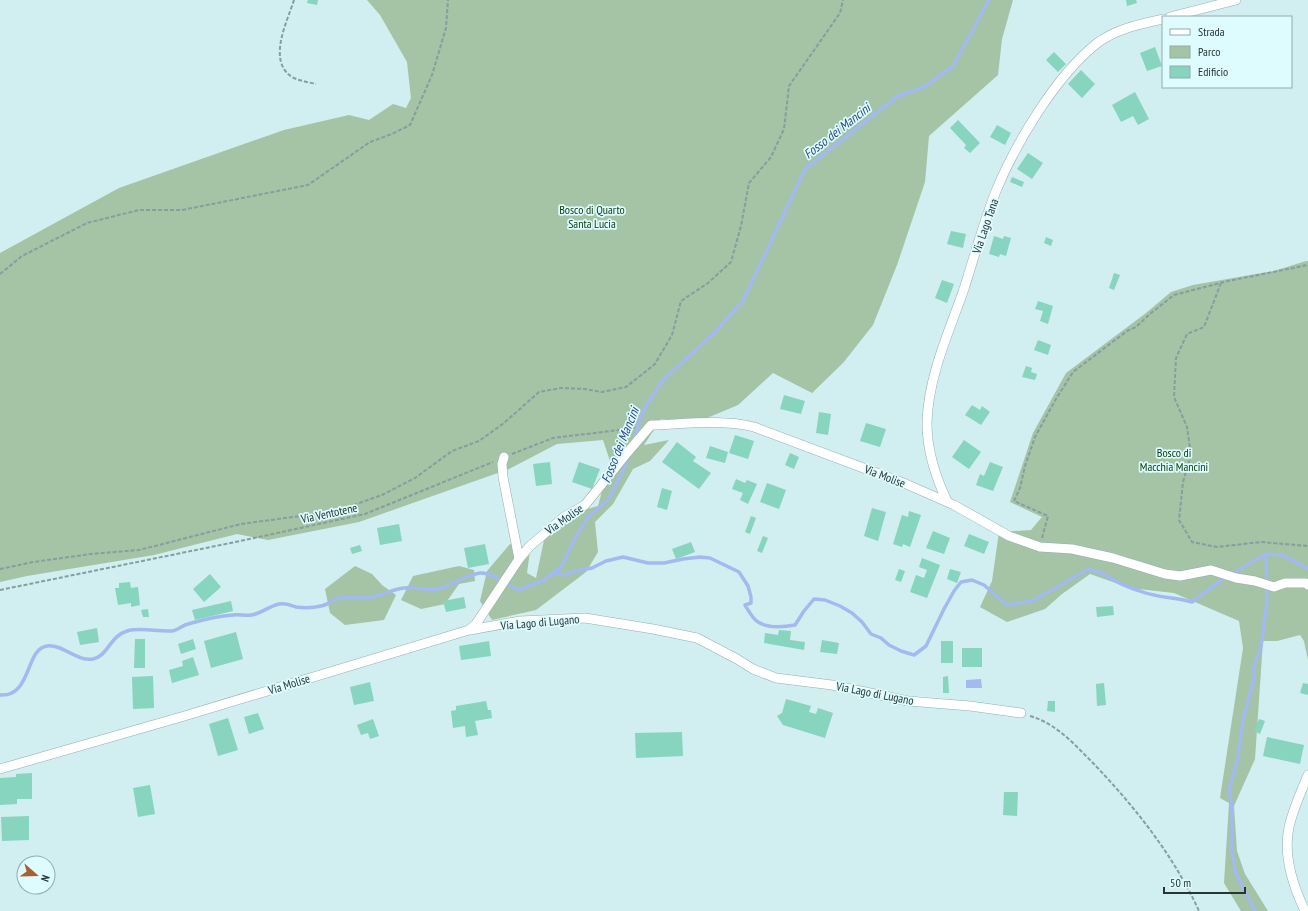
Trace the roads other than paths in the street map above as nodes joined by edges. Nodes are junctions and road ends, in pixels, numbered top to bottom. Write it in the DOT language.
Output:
graph roads {
  1 [pos="1236,0"];
  2 [pos="1174,16"];
  3 [pos="1162,19"];
  4 [pos="504,457"];
  5 [pos="947,502"];
  6 [pos="519,559"];
  7 [pos="1308,585"];
  8 [pos="469,630"];
  9 [pos="1021,713"];
  10 [pos="0,769"];
  11 [pos="1308,775"];
  12 [pos="1305,911"];
  1 -- 2 [label="street"];
  3 -- 5 [label="street, Via Lago Tana"];
  4 -- 6 [label="street"];
  5 -- 6 [label="street, Via Molise"];
  5 -- 7 [label="street, Via Molise"];
  6 -- 8 [label="street, Via Molise"];
  8 -- 9 [label="street, Via Lago di Lugano"];
  8 -- 10 [label="street, Via Molise"];
  11 -- 12 [label="street"];
}
